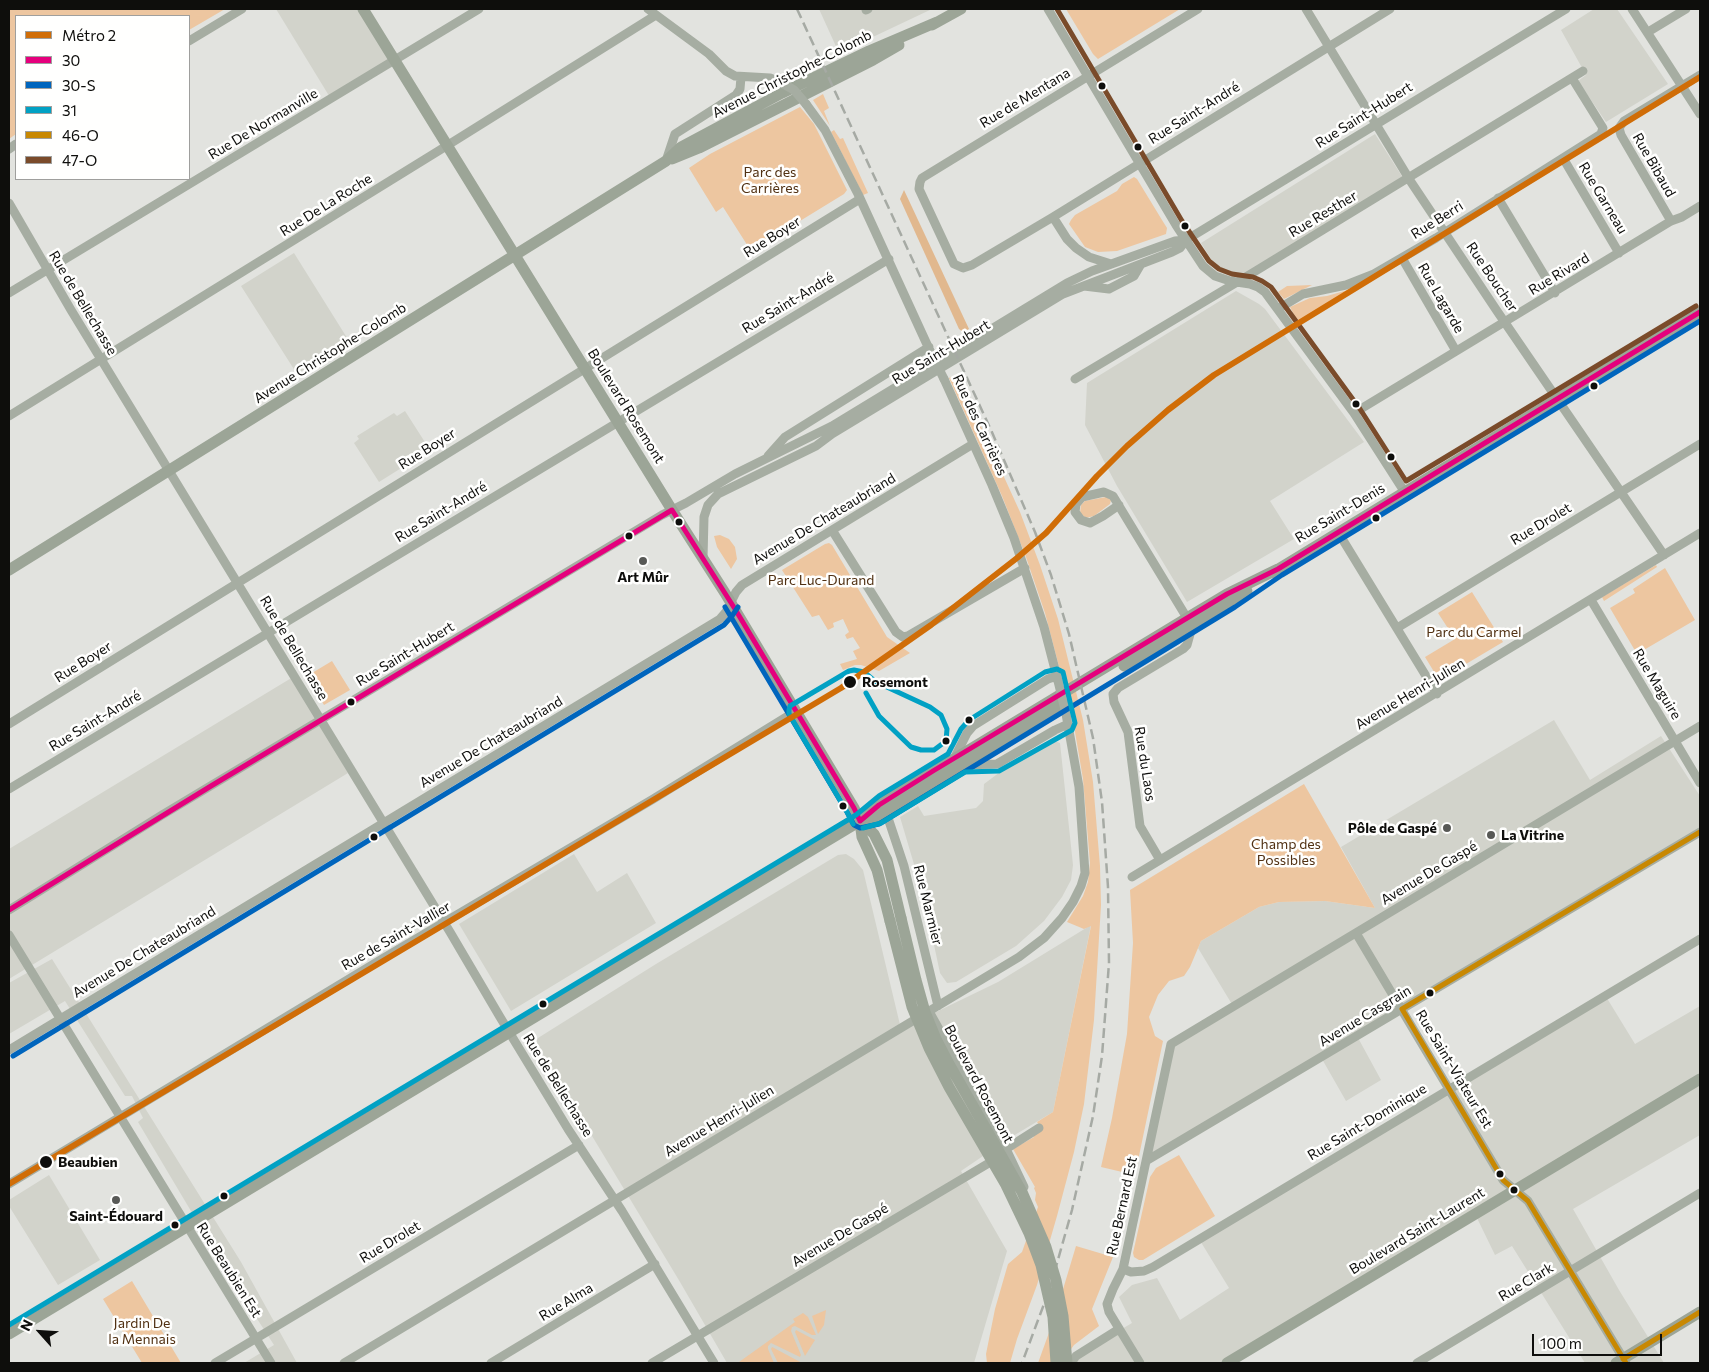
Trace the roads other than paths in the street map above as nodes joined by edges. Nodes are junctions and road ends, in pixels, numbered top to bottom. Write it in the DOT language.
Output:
graph roads {
  1 [pos="242,9"];
  2 [pos="363,9"];
  3 [pos="479,9"];
  4 [pos="648,9"];
  5 [pos="961,9"];
  6 [pos="1048,9"];
  7 [pos="1198,9"];
  8 [pos="1306,9"];
  9 [pos="1390,9"];
  10 [pos="1566,9"];
  11 [pos="1632,9"];
  12 [pos="1686,9"];
  13 [pos="1560,11"];
  14 [pos="656,15"];
  15 [pos="1648,32"];
  16 [pos="190,40"];
  17 [pos="1329,46"];
  18 [pos="395,60"];
  19 [pos="1583,71"];
  20 [pos="1700,75"];
  21 [pos="741,77"];
  22 [pos="1087,77"];
  23 [pos="1572,78"];
  24 [pos="1682,86"];
  25 [pos="1700,114"];
  26 [pos="1377,124"];
  27 [pos="448,145"];
  28 [pos="1564,158"];
  29 [pos="666,161"];
  30 [pos="1139,163"];
  31 [pos="1409,178"];
  32 [pos="1498,198"];
  33 [pos="860,199"];
  34 [pos="9,203"];
  35 [pos="1700,206"];
  36 [pos="1053,217"];
  37 [pos="1671,221"];
  38 [pos="1445,232"];
  39 [pos="1186,240"];
  40 [pos="1619,253"];
  41 [pos="516,256"];
  42 [pos="1402,258"];
  43 [pos="888,259"];
  44 [pos="1112,264"];
  45 [pos="1141,264"];
  46 [pos="959,267"];
  47 [pos="47,270"];
  48 [pos="1237,282"];
  49 [pos="1084,286"];
  50 [pos="1555,292"];
  51 [pos="9,293"];
  52 [pos="1278,309"];
  53 [pos="1700,312"];
  54 [pos="1505,322"];
  55 [pos="930,349"];
  56 [pos="1456,352"];
  57 [pos="101,360"];
  58 [pos="585,368"];
  59 [pos="1075,379"];
  60 [pos="1558,399"];
  61 [pos="1354,413"];
  62 [pos="9,416"];
  63 [pos="617,421"];
  64 [pos="973,444"];
  65 [pos="1700,444"];
  66 [pos="766,458"];
  67 [pos="170,470"];
  68 [pos="1404,492"];
  69 [pos="1621,492"];
  70 [pos="1118,505"];
  71 [pos="672,510"];
  72 [pos="832,530"];
  73 [pos="1338,532"];
  74 [pos="1700,533"];
  75 [pos="1664,555"];
  76 [pos="703,558"];
  77 [pos="1025,568"];
  78 [pos="9,570"];
  79 [pos="238,582"];
  80 [pos="1591,600"];
  81 [pos="731,603"];
  82 [pos="1191,620"];
  83 [pos="1397,628"];
  84 [pos="268,632"];
  85 [pos="1057,678"];
  86 [pos="1437,694"];
  87 [pos="796,711"];
  88 [pos="322,720"];
  89 [pos="9,724"];
  90 [pos="1068,724"];
  91 [pos="1700,726"];
  92 [pos="1675,741"];
  93 [pos="958,762"];
  94 [pos="1700,783"];
  95 [pos="9,789"];
  96 [pos="886,812"];
  97 [pos="860,821"];
  98 [pos="384,823"];
  99 [pos="1700,832"];
  100 [pos="1160,860"];
  101 [pos="1132,877"];
  102 [pos="1084,879"];
  103 [pos="9,910"];
  104 [pos="896,919"];
  105 [pos="444,923"];
  106 [pos="1356,933"];
  107 [pos="9,935"];
  108 [pos="1700,939"];
  109 [pos="938,1006"];
  110 [pos="1402,1009"];
  111 [pos="929,1011"];
  112 [pos="59,1020"];
  113 [pos="913,1020"];
  114 [pos="509,1033"];
  115 [pos="1171,1044"];
  116 [pos="9,1050"];
  117 [pos="1700,1079"];
  118 [pos="1449,1089"];
  119 [pos="119,1116"];
  120 [pos="1039,1128"];
  121 [pos="579,1145"];
  122 [pos="1006,1149"];
  123 [pos="1146,1160"];
  124 [pos="989,1163"];
  125 [pos="9,1184"];
  126 [pos="1515,1191"];
  127 [pos="1700,1193"];
  128 [pos="615,1200"];
  129 [pos="187,1227"];
  130 [pos="655,1264"];
  131 [pos="1123,1269"];
  132 [pos="1570,1271"];
  133 [pos="1700,1312"];
  134 [pos="1120,1329"];
  135 [pos="9,1334"];
  136 [pos="698,1336"];
  137 [pos="256,1339"];
  138 [pos="1622,1362"];
  139 [pos="216,1363"];
  140 [pos="271,1363"];
  141 [pos="344,1363"];
  142 [pos="491,1363"];
  143 [pos="652,1363"];
  144 [pos="714,1363"];
  145 [pos="1056,1363"];
  146 [pos="1069,1363"];
  147 [pos="1140,1363"];
  148 [pos="1227,1363"];
  149 [pos="1417,1363"];
  1 -- 16 [label="street"];
  2 -- 18 [label="main road, Boulevard Rosemont"];
  3 -- 18 [label="street, Rue De Normanville"];
  4 -- 14 [label="street, Rue des Carrières"];
  5 -- 29 [label="main road, Avenue Christophe-Colomb"];
  6 -- 22 [label="street"];
  7 -- 22 [label="street, Rue de Mentana"];
  8 -- 17 [label="street, Rue Boucher"];
  9 -- 17 [label="street, Rue Saint-André"];
  10 -- 13 [label="street, Rue Saint-Hubert"];
  11 -- 15 [label="street"];
  12 -- 15 [label="street"];
  13 -- 26 [label="street, Rue Saint-Hubert"];
  14 -- 21 [label="street, Rue des Carrières"];
  14 -- 27 [label="street, Rue De La Roche"];
  15 -- 24 [label="street"];
  17 -- 26 [label="street, Rue Boucher"];
  17 -- 30 [label="street, Rue Saint-André"];
  18 -- 27 [label="main road, Boulevard Rosemont"];
  18 -- 47 [label="street, Rue De Normanville"];
  19 -- 23 [label="street, Rue Resther"];
  20 -- 24 [label="street"];
  21 -- 29 [label="street, Avenue Christophe-Colomb"];
  21 -- 33 [label="street, Rue des Carrières, bridge"];
  22 -- 30 [label="street"];
  22 -- 46 [label="street, Rue de Mentana"];
  23 -- 28 [label="street, Rue Berri"];
  23 -- 31 [label="street, Rue Resther"];
  24 -- 25 [label="street"];
  24 -- 37 [label="street, Rue Bibaud"];
  26 -- 31 [label="street, Rue Boucher"];
  26 -- 39 [label="street, Rue Saint-Hubert"];
  27 -- 41 [label="main road, Boulevard Rosemont"];
  27 -- 57 [label="street, Rue De La Roche"];
  28 -- 32 [label="street, Rue Berri"];
  28 -- 40 [label="street, Rue Garneau"];
  29 -- 41 [label="main road, Avenue Christophe-Colomb"];
  30 -- 36 [label="street, Rue Saint-André"];
  30 -- 39 [label="street"];
  31 -- 38 [label="street, Rue Boucher"];
  31 -- 48 [label="street, Rue Resther"];
  32 -- 38 [label="street, Rue Berri"];
  32 -- 50 [label="street"];
  33 -- 43 [label="street, Rue des Carrières"];
  33 -- 58 [label="street, Rue Boyer"];
  34 -- 47 [label="street, Rue de Bellechasse"];
  35 -- 37 [label="street, Rue Rivard"];
  36 -- 44 [label="street"];
  36 -- 46 [label="street, Rue Saint-André"];
  37 -- 40 [label="street, Rue Rivard"];
  38 -- 42 [label="street, Rue Berri"];
  38 -- 54 [label="street, Rue Boucher"];
  39 -- 44 [label="street, Rue Saint-Hubert"];
  39 -- 45 [label="street, Rue Saint-Hubert"];
  39 -- 48 [label="street"];
  40 -- 50 [label="street, Rue Rivard"];
  41 -- 58 [label="main road, Boulevard Rosemont"];
  41 -- 67 [label="main road, Avenue Christophe-Colomb"];
  42 -- 52 [label="street, Rue Berri"];
  42 -- 56 [label="street, Rue Lagarde"];
  43 -- 55 [label="street, Rue des Carrières"];
  43 -- 63 [label="street, Rue Saint-André"];
  44 -- 66 [label="street, Rue Saint-Hubert"];
  45 -- 49 [label="street, Rue Saint-Hubert"];
  45 -- 49 [label="street"];
  47 -- 51 [label="street, Rue De Normanville"];
  47 -- 57 [label="street, Rue de Bellechasse"];
  48 -- 52 [label="street"];
  48 -- 59 [label="street, Rue Resther"];
  49 -- 76 [label="street, Rue Saint-Hubert"];
  50 -- 54 [label="street, Rue Rivard"];
  52 -- 61 [label="street"];
  53 -- 60 [label="main road, Rue Saint-Denis"];
  54 -- 56 [label="street, Rue Rivard"];
  54 -- 60 [label="street, Rue Boucher"];
  55 -- 64 [label="street, Rue des Carrières, bridge"];
  55 -- 66 [label="street, Rue Saint-Hubert"];
  56 -- 61 [label="street, Rue Rivard"];
  57 -- 62 [label="street, Rue De La Roche"];
  57 -- 67 [label="street, Rue de Bellechasse"];
  58 -- 63 [label="main road, Boulevard Rosemont"];
  58 -- 79 [label="street, Rue Boyer"];
  60 -- 68 [label="main road, Rue Saint-Denis"];
  60 -- 69 [label="street, Rue Boucher"];
  61 -- 68 [label="street"];
  63 -- 71 [label="main road, Boulevard Rosemont"];
  63 -- 84 [label="street, Rue Saint-André"];
  64 -- 72 [label="street, Avenue De Chateaubriand"];
  64 -- 77 [label="street, Rue des Carrières"];
  65 -- 69 [label="street, Rue Drolet"];
  66 -- 71 [label="street, Rue Saint-Hubert"];
  67 -- 78 [label="main road, Avenue Christophe-Colomb"];
  67 -- 79 [label="street, Rue de Bellechasse"];
  68 -- 73 [label="main road, Rue Saint-Denis"];
  69 -- 75 [label="street, Rue Boucher"];
  69 -- 83 [label="street, Rue Drolet"];
  70 -- 70 [label="street"];
  70 -- 82 [label="street"];
  71 -- 76 [label="main road, Boulevard Rosemont"];
  71 -- 88 [label="street, Rue Saint-Hubert"];
  72 -- 77 [label="street"];
  72 -- 81 [label="street, Avenue De Chateaubriand"];
  73 -- 82 [label="main road, Rue Saint-Denis"];
  73 -- 83 [label="street"];
  74 -- 75 [label="street, Avenue Henri-Julien"];
  75 -- 80 [label="street, Avenue Henri-Julien"];
  76 -- 81 [label="main road, Boulevard Rosemont"];
  77 -- 85 [label="street, Rue des Carrières"];
  79 -- 84 [label="street, Rue de Bellechasse"];
  79 -- 89 [label="street, Rue Boyer"];
  80 -- 86 [label="street, Avenue Henri-Julien"];
  80 -- 92 [label="street, Rue Maguire"];
  81 -- 87 [label="main road, Boulevard Rosemont"];
  81 -- 98 [label="street, Avenue De Chateaubriand"];
  82 -- 93 [label="main road, Rue Saint-Denis"];
  82 -- 100 [label="street, Rue du Laos"];
  83 -- 86 [label="street"];
  84 -- 88 [label="street, Rue de Bellechasse"];
  84 -- 95 [label="street, Rue Saint-André"];
  85 -- 90 [label="street, Rue des Carrières, bridge"];
  85 -- 93 [label="street"];
  86 -- 100 [label="street, Avenue Henri-Julien"];
  87 -- 97 [label="main road, Boulevard Rosemont"];
  87 -- 105 [label="street, Rue de Saint-Vallier"];
  88 -- 98 [label="street, Rue de Bellechasse"];
  88 -- 103 [label="street, Rue Saint-Hubert"];
  90 -- 93 [label="street"];
  90 -- 102 [label="street, Rue des Carrières"];
  91 -- 92 [label="street, Avenue De Gaspé"];
  92 -- 94 [label="street, Rue Maguire"];
  92 -- 106 [label="street, Avenue De Gaspé"];
  93 -- 96 [label="main road, Rue Saint-Denis"];
  93 -- 97 [label="main road, Rue Saint-Denis"];
  96 -- 97 [label="main road, Rue Saint-Denis"];
  96 -- 109 [label="street, Rue Marmier"];
  97 -- 104 [label="main road, Boulevard Rosemont"];
  97 -- 114 [label="main road, Rue Saint-Denis"];
  98 -- 105 [label="street, Rue de Bellechasse"];
  98 -- 112 [label="street, Avenue De Chateaubriand"];
  99 -- 110 [label="street, Avenue Casgrain"];
  100 -- 101 [label="street, Avenue Henri-Julien"];
  102 -- 109 [label="street, Avenue Henri-Julien"];
  104 -- 145 [label="main road, Boulevard Rosemont, bridge"];
  104 -- 146 [label="main road, Boulevard Rosemont, bridge"];
  105 -- 114 [label="street, Rue de Bellechasse"];
  105 -- 119 [label="street, Rue de Saint-Vallier"];
  106 -- 110 [label="street, Rue Saint-Viateur Est"];
  106 -- 115 [label="street, Avenue De Gaspé"];
  107 -- 112 [label="street, Rue Beaubien Est"];
  108 -- 118 [label="street, Rue Saint-Dominique"];
  109 -- 111 [label="street, Avenue Henri-Julien"];
  110 -- 118 [label="street, Rue Saint-Viateur Est"];
  110 -- 123 [label="street, Avenue Casgrain"];
  111 -- 113 [label="street, Avenue Henri-Julien"];
  111 -- 122 [label="street"];
  112 -- 116 [label="street, Avenue De Chateaubriand"];
  112 -- 119 [label="street, Rue Beaubien Est"];
  113 -- 124 [label="street"];
  113 -- 128 [label="street, Avenue Henri-Julien"];
  114 -- 121 [label="street, Rue de Bellechasse"];
  114 -- 129 [label="main road, Rue Saint-Denis"];
  115 -- 123 [label="street, Rue Bernard Est"];
  117 -- 126 [label="main road, Boulevard Saint-Laurent"];
  118 -- 126 [label="street, Rue Saint-Viateur Est"];
  118 -- 131 [label="street, Rue Saint-Dominique"];
  119 -- 125 [label="street, Rue de Saint-Vallier"];
  119 -- 129 [label="street, Rue Beaubien Est"];
  120 -- 122 [label="street, Avenue De Gaspé"];
  121 -- 128 [label="street, Rue de Bellechasse"];
  121 -- 137 [label="street, Rue Drolet"];
  122 -- 124 [label="street, Avenue De Gaspé"];
  122 -- 124 [label="street"];
  123 -- 131 [label="street, Rue Bernard Est"];
  124 -- 136 [label="street, Avenue De Gaspé"];
  126 -- 132 [label="street, Rue Saint-Viateur Est"];
  126 -- 148 [label="main road, Boulevard Saint-Laurent"];
  127 -- 132 [label="street, Rue Clark"];
  128 -- 130 [label="street, Rue de Bellechasse"];
  128 -- 141 [label="street, Avenue Henri-Julien"];
  129 -- 135 [label="main road, Rue Saint-Denis"];
  129 -- 137 [label="street, Rue Beaubien Est"];
  130 -- 136 [label="street, Rue de Bellechasse"];
  130 -- 142 [label="street, Rue Alma"];
  131 -- 134 [label="street, Rue Bernard Est"];
  132 -- 138 [label="street, Rue Saint-Viateur Est"];
  132 -- 149 [label="street, Rue Clark"];
  133 -- 138 [label="main road"];
  134 -- 146 [label="street"];
  134 -- 147 [label="street, Rue Bernard Est"];
  136 -- 143 [label="street, Avenue De Gaspé"];
  136 -- 144 [label="street, Rue de Bellechasse"];
  137 -- 139 [label="street, Rue Drolet"];
  137 -- 140 [label="street, Rue Beaubien Est"];
}
